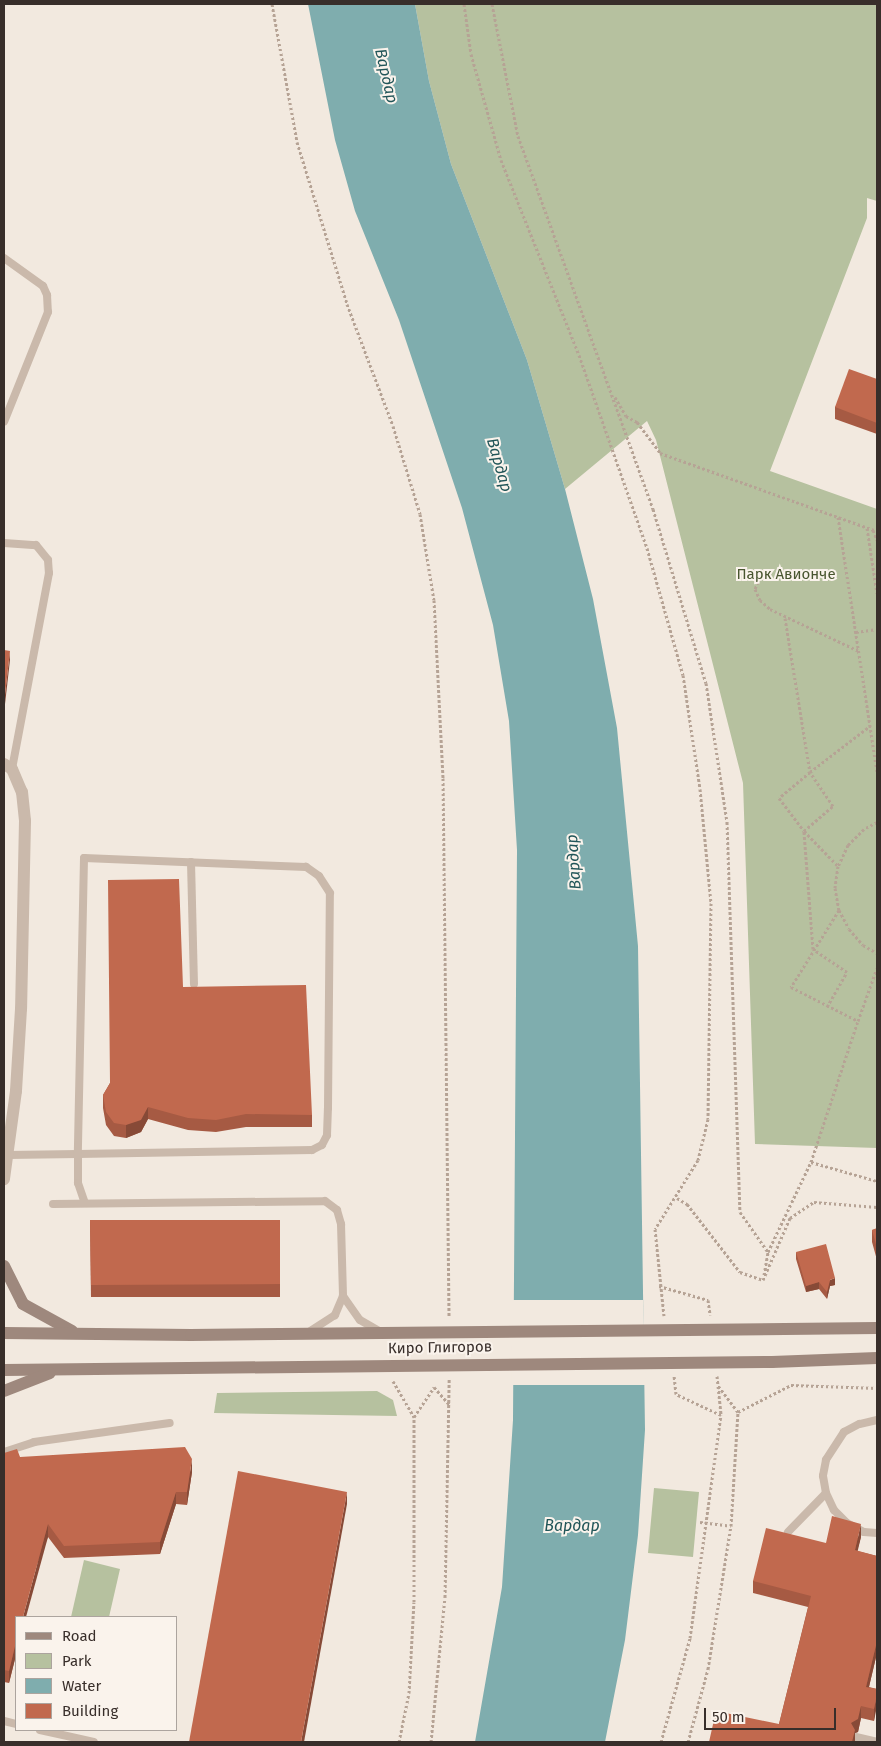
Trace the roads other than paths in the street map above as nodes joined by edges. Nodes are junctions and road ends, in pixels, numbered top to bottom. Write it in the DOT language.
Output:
graph roads {
  1 [pos="4,258"];
  2 [pos="4,422"];
  3 [pos="4,543"];
  4 [pos="8,767"];
  5 [pos="191,862"];
  6 [pos="194,984"];
  7 [pos="78,1154"];
  8 [pos="8,1155"];
  9 [pos="4,1179"];
  10 [pos="85,1203"];
  11 [pos="53,1204"];
  12 [pos="4,1266"];
  13 [pos="343,1296"];
  14 [pos="877,1328"];
  15 [pos="4,1333"];
  16 [pos="76,1333"];
  17 [pos="383,1333"];
  18 [pos="306,1334"];
  19 [pos="875,1358"];
  20 [pos="71,1367"];
  21 [pos="4,1370"];
  22 [pos="4,1391"];
  23 [pos="877,1420"];
  24 [pos="170,1423"];
  25 [pos="4,1452"];
  26 [pos="826,1493"];
  27 [pos="788,1532"];
  28 [pos="877,1533"];
  29 [pos="44,1731"];
  30 [pos="856,1737"];
  31 [pos="94,1742"];
  32 [pos="877,1742"];
  1 -- 2 [label="lane"];
  3 -- 4 [label="lane"];
  4 -- 8 [label="street"];
  5 -- 6 [label="lane"];
  5 -- 7 [label="lane"];
  5 -- 7 [label="lane"];
  7 -- 8 [label="lane"];
  7 -- 10 [label="lane"];
  8 -- 9 [label="street"];
  10 -- 11 [label="lane"];
  10 -- 13 [label="lane"];
  12 -- 16 [label="street"];
  13 -- 17 [label="lane"];
  13 -- 18 [label="lane"];
  14 -- 17 [label="street, Киро Глигоров"];
  15 -- 16 [label="street, Киро Глигоров"];
  16 -- 18 [label="street, Киро Глигоров"];
  17 -- 18 [label="street, Киро Глигоров"];
  19 -- 20 [label="street, Киро Глигоров"];
  20 -- 21 [label="street, Киро Глигоров"];
  20 -- 22 [label="street"];
  23 -- 26 [label="lane"];
  24 -- 25 [label="lane"];
  26 -- 27 [label="lane"];
  26 -- 28 [label="lane"];
  29 -- 31 [label="lane"];
  30 -- 32 [label="lane"];
}
